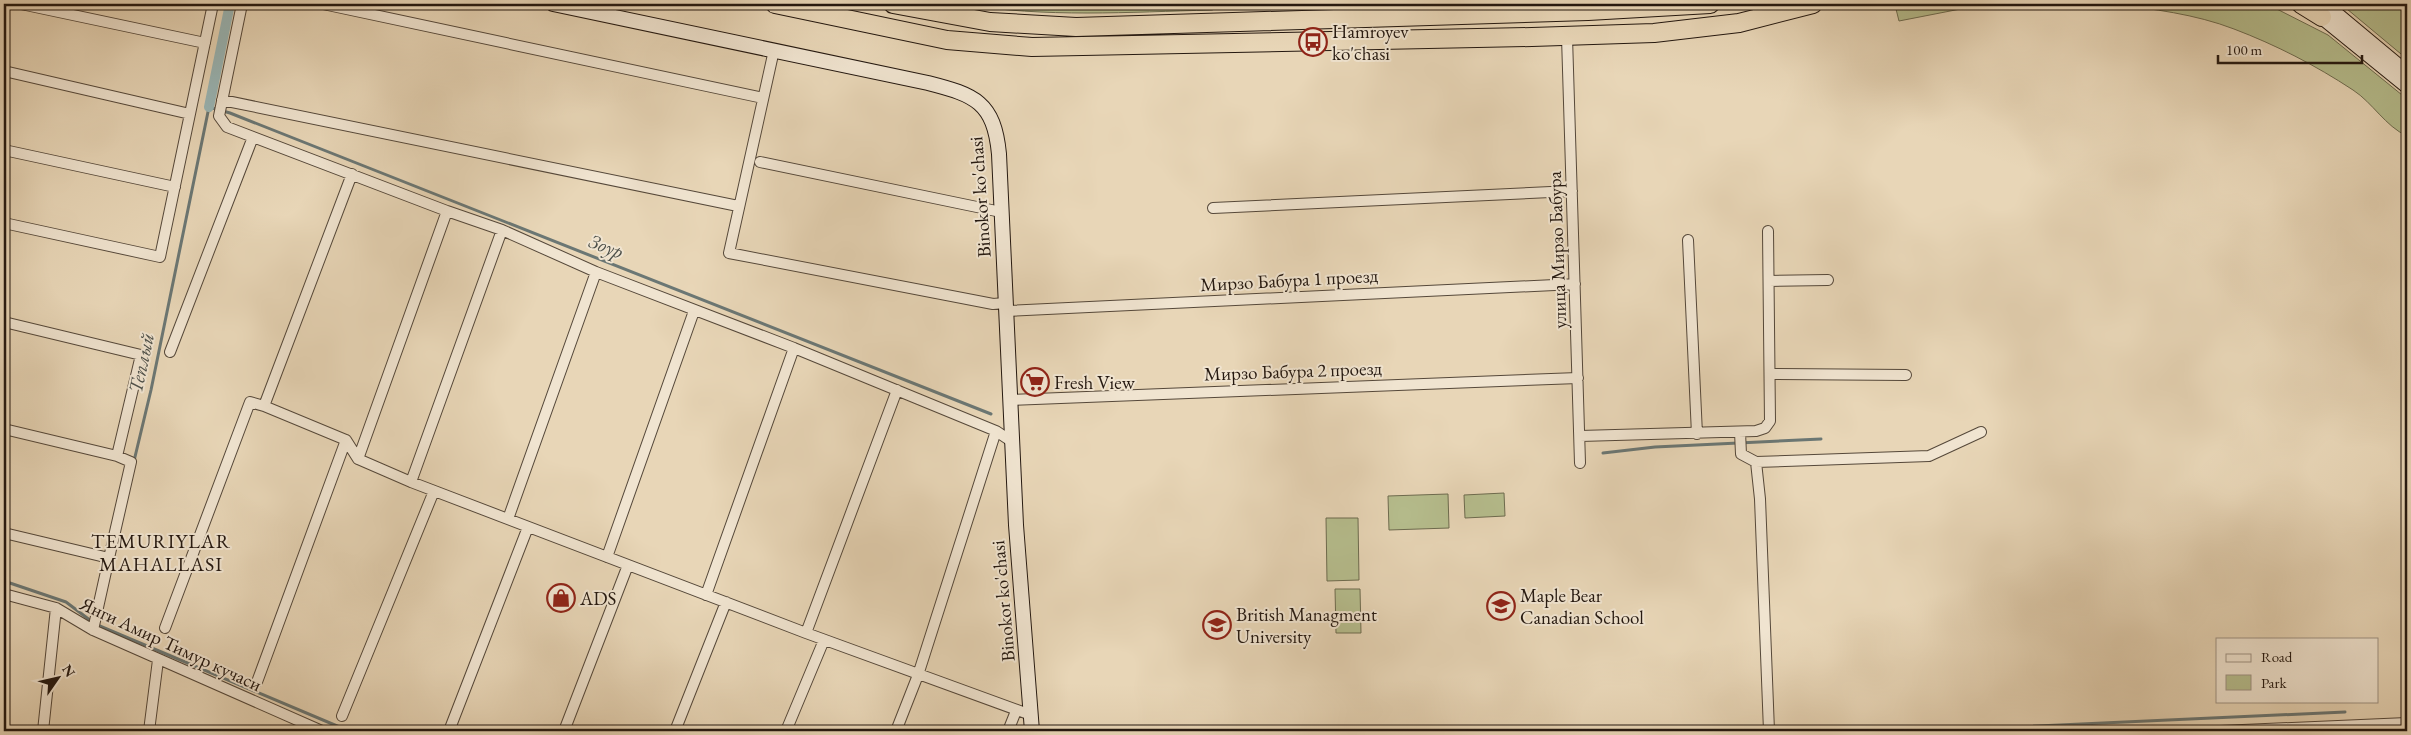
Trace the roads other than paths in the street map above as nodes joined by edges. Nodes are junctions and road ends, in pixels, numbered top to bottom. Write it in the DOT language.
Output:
graph roads {
  1 [pos="21,4"];
  2 [pos="213,4"];
  3 [pos="242,4"];
  4 [pos="324,4"];
  5 [pos="553,4"];
  6 [pos="775,4"];
  7 [pos="893,4"];
  8 [pos="1710,4"];
  9 [pos="1813,4"];
  10 [pos="1828,4"];
  11 [pos="2301,4"];
  12 [pos="1584,7"];
  13 [pos="1554,8"];
  14 [pos="2325,10"];
  15 [pos="1782,13"];
  16 [pos="1567,37"];
  17 [pos="205,43"];
  18 [pos="774,50"];
  19 [pos="4,71"];
  20 [pos="2407,73"];
  21 [pos="2407,86"];
  22 [pos="763,98"];
  23 [pos="222,100"];
  24 [pos="190,114"];
  25 [pos="253,137"];
  26 [pos="4,150"];
  27 [pos="760,162"];
  28 [pos="352,174"];
  29 [pos="175,187"];
  30 [pos="1572,191"];
  31 [pos="738,206"];
  32 [pos="1213,208"];
  33 [pos="448,211"];
  34 [pos="1002,212"];
  35 [pos="4,222"];
  36 [pos="502,230"];
  37 [pos="1768,231"];
  38 [pos="1688,240"];
  39 [pos="596,272"];
  40 [pos="1828,280"];
  41 [pos="1769,281"];
  42 [pos="1575,284"];
  43 [pos="1005,307"];
  44 [pos="694,311"];
  45 [pos="4,322"];
  46 [pos="794,348"];
  47 [pos="170,352"];
  48 [pos="1770,374"];
  49 [pos="1906,375"];
  50 [pos="1578,378"];
  51 [pos="897,390"];
  52 [pos="1009,400"];
  53 [pos="264,406"];
  54 [pos="4,429"];
  55 [pos="996,431"];
  56 [pos="1740,432"];
  57 [pos="1981,432"];
  58 [pos="1697,434"];
  59 [pos="1580,436"];
  60 [pos="346,440"];
  61 [pos="1011,441"];
  62 [pos="117,456"];
  63 [pos="358,459"];
  64 [pos="1756,462"];
  65 [pos="1580,463"];
  66 [pos="410,482"];
  67 [pos="434,491"];
  68 [pos="508,519"];
  69 [pos="528,527"];
  70 [pos="4,533"];
  71 [pos="607,557"];
  72 [pos="109,558"];
  73 [pos="628,565"];
  74 [pos="4,594"];
  75 [pos="706,595"];
  76 [pos="726,602"];
  77 [pos="56,608"];
  78 [pos="165,628"];
  79 [pos="93,630"];
  80 [pos="806,633"];
  81 [pos="824,640"];
  82 [pos="158,660"];
  83 [pos="918,675"];
  84 [pos="257,682"];
  85 [pos="1016,711"];
  86 [pos="1031,715"];
  87 [pos="342,716"];
  88 [pos="2407,723"];
  89 [pos="43,731"];
  90 [pos="149,731"];
  91 [pos="322,731"];
  92 [pos="449,731"];
  93 [pos="564,731"];
  94 [pos="675,731"];
  95 [pos="786,731"];
  96 [pos="896,731"];
  97 [pos="1008,731"];
  98 [pos="1032,731"];
  99 [pos="1769,731"];
  100 [pos="2220,731"];
  1 -- 17 [label="street"];
  2 -- 17 [label="street"];
  3 -- 23 [label="street"];
  4 -- 22 [label="street"];
  5 -- 18 [label="main road, Binokor ko'chasi"];
  6 -- 16 [label="highway"];
  7 -- 13 [label="highway"];
  8 -- 12 [label="highway"];
  9 -- 15 [label="highway"];
  10 -- 15 [label="highway"];
  11 -- 14 [label="highway"];
  12 -- 13 [label="highway"];
  14 -- 20 [label="main road"];
  14 -- 21 [label="main road"];
  15 -- 16 [label="highway"];
  16 -- 30 [label="street, улица Мирзо Бабура"];
  17 -- 24 [label="street"];
  18 -- 22 [label="street"];
  18 -- 34 [label="main road, Binokor ko'chasi"];
  19 -- 24 [label="street"];
  22 -- 31 [label="street"];
  23 -- 25 [label="street"];
  23 -- 31 [label="street"];
  24 -- 29 [label="street"];
  25 -- 28 [label="street"];
  25 -- 47 [label="street"];
  26 -- 29 [label="street"];
  27 -- 34 [label="street"];
  28 -- 33 [label="street"];
  28 -- 53 [label="street"];
  29 -- 35 [label="street"];
  30 -- 32 [label="street"];
  30 -- 42 [label="street, улица Мирзо Бабура"];
  31 -- 43 [label="street, Мирзо Бабура 1 проезд"];
  33 -- 36 [label="street"];
  33 -- 63 [label="street"];
  34 -- 43 [label="main road, Binokor ko'chasi"];
  36 -- 39 [label="street"];
  36 -- 66 [label="street"];
  37 -- 41 [label="street"];
  38 -- 58 [label="street"];
  39 -- 44 [label="street"];
  39 -- 68 [label="street"];
  40 -- 41 [label="street"];
  41 -- 48 [label="street"];
  42 -- 43 [label="street, Мирзо Бабура 1 проезд"];
  42 -- 50 [label="street, улица Мирзо Бабура"];
  43 -- 52 [label="main road, Binokor ko'chasi"];
  44 -- 46 [label="street"];
  44 -- 71 [label="street"];
  45 -- 62 [label="street"];
  46 -- 51 [label="street"];
  46 -- 75 [label="street"];
  48 -- 49 [label="street"];
  48 -- 56 [label="street"];
  50 -- 52 [label="street, Мирзо Бабура 2 проезд"];
  50 -- 59 [label="street, улица Мирзо Бабура"];
  51 -- 55 [label="street"];
  51 -- 80 [label="street"];
  52 -- 61 [label="main road, Binokor ko'chasi"];
  53 -- 60 [label="street"];
  53 -- 78 [label="street"];
  54 -- 62 [label="street"];
  55 -- 61 [label="street"];
  55 -- 83 [label="street"];
  56 -- 58 [label="street"];
  56 -- 64 [label="street"];
  57 -- 64 [label="street"];
  58 -- 59 [label="street"];
  59 -- 65 [label="street, улица Мирзо Бабура"];
  60 -- 63 [label="street"];
  60 -- 84 [label="street"];
  61 -- 86 [label="main road, Binokor ko'chasi"];
  62 -- 72 [label="street"];
  63 -- 66 [label="street"];
  64 -- 99 [label="street"];
  66 -- 67 [label="street"];
  67 -- 68 [label="street"];
  67 -- 87 [label="street"];
  68 -- 69 [label="street"];
  69 -- 71 [label="street"];
  69 -- 92 [label="street"];
  70 -- 72 [label="street"];
  71 -- 73 [label="street"];
  72 -- 79 [label="street"];
  73 -- 75 [label="street"];
  73 -- 93 [label="street"];
  74 -- 77 [label="street, Янги Амир Тимур кучаси"];
  75 -- 76 [label="street"];
  76 -- 80 [label="street"];
  76 -- 94 [label="street"];
  77 -- 79 [label="street, Янги Амир Тимур кучаси"];
  77 -- 89 [label="street"];
  79 -- 82 [label="street, Янги Амир Тимур кучаси"];
  80 -- 81 [label="street"];
  81 -- 83 [label="street"];
  81 -- 95 [label="street"];
  82 -- 90 [label="street"];
  82 -- 91 [label="street, Янги Амир Тимур кучаси"];
  83 -- 85 [label="street"];
  83 -- 96 [label="street"];
  85 -- 86 [label="street"];
  85 -- 97 [label="street"];
  86 -- 98 [label="main road, Binokor ko'chasi"];
  88 -- 100 [label="street"];
}
